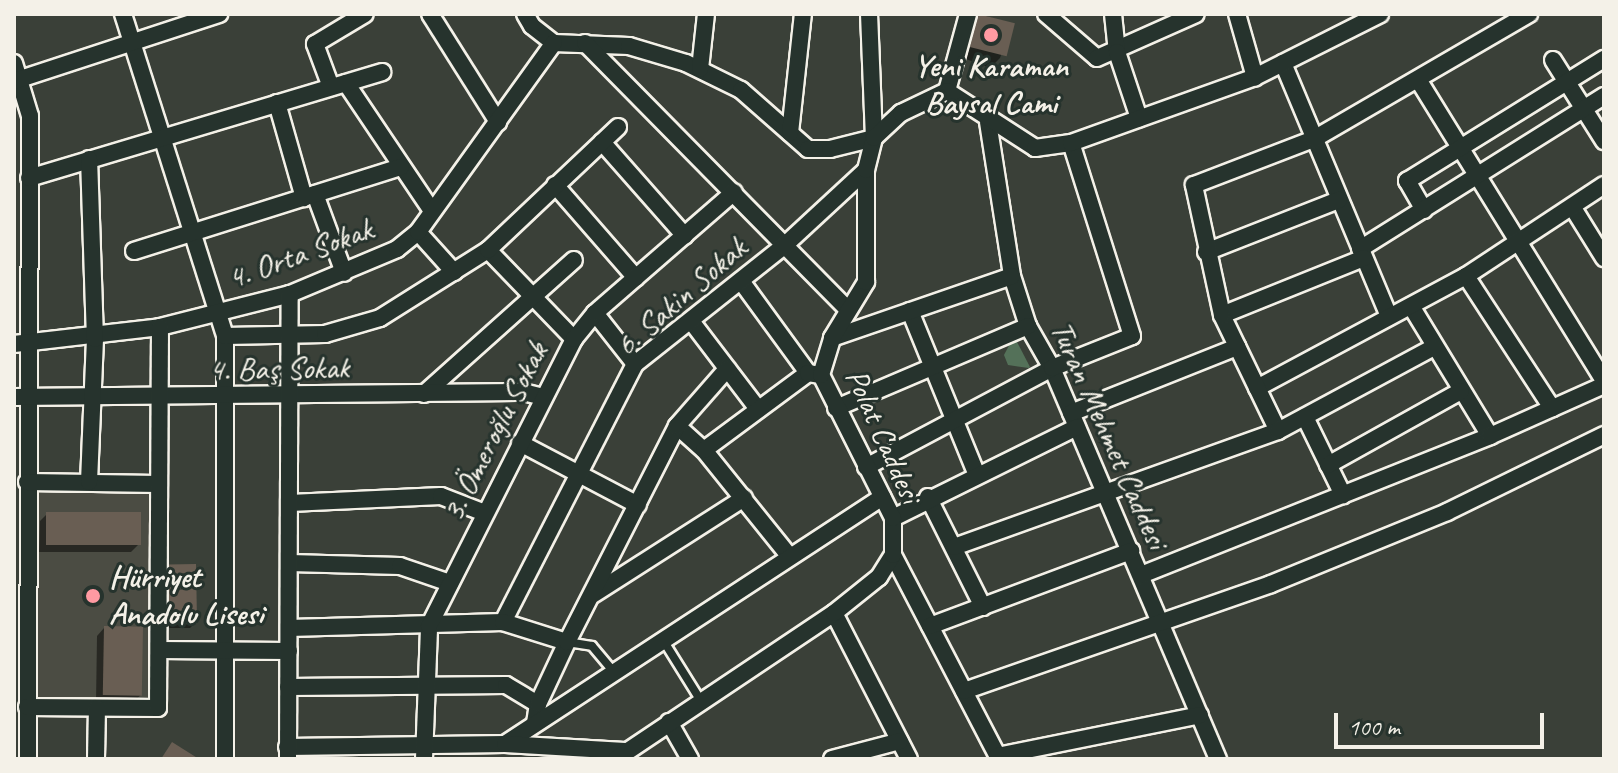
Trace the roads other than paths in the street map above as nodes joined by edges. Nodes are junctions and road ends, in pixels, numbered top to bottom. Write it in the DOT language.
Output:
graph roads {
  1 [pos="123,14"];
  2 [pos="219,14"];
  3 [pos="365,14"];
  4 [pos="430,14"];
  5 [pos="525,14"];
  6 [pos="706,14"];
  7 [pos="803,14"];
  8 [pos="869,14"];
  9 [pos="968,14"];
  10 [pos="1046,14"];
  11 [pos="1113,14"];
  12 [pos="1196,14"];
  13 [pos="1237,14"];
  14 [pos="1380,14"];
  15 [pos="1529,14"];
  16 [pos="554,43"];
  17 [pos="585,43"];
  18 [pos="133,44"];
  19 [pos="1117,52"];
  20 [pos="1604,59"];
  21 [pos="1553,60"];
  22 [pos="14,63"];
  23 [pos="1283,63"];
  24 [pos="700,69"];
  25 [pos="382,72"];
  26 [pos="1255,77"];
  27 [pos="17,81"];
  28 [pos="1419,81"];
  29 [pos="1567,83"];
  30 [pos="338,85"];
  31 [pos="947,91"];
  32 [pos="1604,96"];
  33 [pos="277,103"];
  34 [pos="1584,109"];
  35 [pos="1139,118"];
  36 [pos="498,122"];
  37 [pos="988,122"];
  38 [pos="618,127"];
  39 [pos="790,133"];
  40 [pos="22,137"];
  41 [pos="162,138"];
  42 [pos="874,138"];
  43 [pos="1314,139"];
  44 [pos="1604,141"];
  45 [pos="602,142"];
  46 [pos="1071,143"];
  47 [pos="1460,148"];
  48 [pos="89,159"];
  49 [pos="401,167"];
  50 [pos="866,170"];
  51 [pos="1478,176"];
  52 [pos="29,178"];
  53 [pos="555,185"];
  54 [pos="1604,185"];
  55 [pos="734,192"];
  56 [pos="310,196"];
  57 [pos="1339,200"];
  58 [pos="1573,208"];
  59 [pos="1424,210"];
  60 [pos="432,211"];
  61 [pos="194,232"];
  62 [pos="418,232"];
  63 [pos="685,236"];
  64 [pos="1519,243"];
  65 [pos="785,245"];
  66 [pos="488,250"];
  67 [pos="134,251"];
  68 [pos="1206,252"];
  69 [pos="1362,254"];
  70 [pos="1604,258"];
  71 [pos="574,260"];
  72 [pos="454,272"];
  73 [pos="344,273"];
  74 [pos="1012,276"];
  75 [pos="1466,276"];
  76 [pos="636,278"];
  77 [pos="741,281"];
  78 [pos="290,294"];
  79 [pos="536,299"];
  80 [pos="1411,306"];
  81 [pos="847,309"];
  82 [pos="910,311"];
  83 [pos="219,313"];
  84 [pos="595,313"];
  85 [pos="1222,315"];
  86 [pos="1389,317"];
  87 [pos="691,321"];
  88 [pos="1028,326"];
  89 [pos="160,327"];
  90 [pos="291,334"];
  91 [pos="225,336"];
  92 [pos="832,338"];
  93 [pos="95,339"];
  94 [pos="574,339"];
  95 [pos="21,344"];
  96 [pos="1237,347"];
  97 [pos="1432,348"];
  98 [pos="635,364"];
  99 [pos="932,365"];
  100 [pos="1052,368"];
  101 [pos="727,369"];
  102 [pos="815,374"];
  103 [pos="1604,382"];
  104 [pos="1257,388"];
  105 [pos="1461,391"];
  106 [pos="424,394"];
  107 [pos="291,397"];
  108 [pos="543,397"];
  109 [pos="21,398"];
  110 [pos="93,398"];
  111 [pos="159,398"];
  112 [pos="225,398"];
  113 [pos="836,408"];
  114 [pos="1552,408"];
  115 [pos="758,409"];
  116 [pos="1305,417"];
  117 [pos="953,418"];
  118 [pos="1074,420"];
  119 [pos="677,426"];
  120 [pos="1278,431"];
  121 [pos="1604,435"];
  122 [pos="1490,436"];
  123 [pos="520,443"];
  124 [pos="704,450"];
  125 [pos="1328,465"];
  126 [pos="866,467"];
  127 [pos="579,474"];
  128 [pos="977,475"];
  129 [pos="27,482"];
  130 [pos="89,482"];
  131 [pos="158,484"];
  132 [pos="1106,493"];
  133 [pos="1343,495"];
  134 [pos="882,497"];
  135 [pos="928,497"];
  136 [pos="744,498"];
  137 [pos="290,503"];
  138 [pos="638,505"];
  139 [pos="485,513"];
  140 [pos="893,518"];
  141 [pos="954,547"];
  142 [pos="1131,551"];
  143 [pos="893,555"];
  144 [pos="790,557"];
  145 [pos="290,563"];
  146 [pos="1141,575"];
  147 [pos="450,583"];
  148 [pos="593,595"];
  149 [pos="983,607"];
  150 [pos="834,613"];
  151 [pos="20,616"];
  152 [pos="503,622"];
  153 [pos="1162,625"];
  154 [pos="429,626"];
  155 [pos="930,626"];
  156 [pos="289,628"];
  157 [pos="663,640"];
  158 [pos="567,642"];
  159 [pos="159,650"];
  160 [pos="225,651"];
  161 [pos="289,651"];
  162 [pos="614,672"];
  163 [pos="426,685"];
  164 [pos="288,687"];
  165 [pos="964,691"];
  166 [pos="701,701"];
  167 [pos="538,704"];
  168 [pos="27,707"];
  169 [pos="97,708"];
  170 [pos="1200,715"];
  171 [pos="669,722"];
  172 [pos="535,723"];
  173 [pos="900,741"];
  174 [pos="505,744"];
  175 [pos="424,752"];
  176 [pos="288,753"];
  177 [pos="621,755"];
  178 [pos="998,757"];
  179 [pos="28,759"];
  180 [pos="96,759"];
  181 [pos="225,759"];
  182 [pos="690,759"];
  183 [pos="832,759"];
  184 [pos="909,759"];
  185 [pos="1218,759"];
  1 -- 18 [label="street"];
  2 -- 18 [label="street"];
  3 -- 30 [label="street"];
  4 -- 36 [label="street"];
  5 -- 16 [label="street"];
  6 -- 24 [label="street"];
  7 -- 39 [label="street"];
  8 -- 42 [label="street, Polat Caddesi"];
  9 -- 31 [label="street"];
  10 -- 19 [label="street"];
  11 -- 19 [label="street"];
  12 -- 19 [label="street"];
  13 -- 26 [label="street"];
  14 -- 23 [label="street"];
  15 -- 28 [label="street"];
  16 -- 17 [label="street"];
  16 -- 36 [label="street, 4. Orta Sokak"];
  17 -- 24 [label="street"];
  17 -- 55 [label="street"];
  18 -- 27 [label="street"];
  18 -- 41 [label="street"];
  19 -- 35 [label="street"];
  20 -- 29 [label="street"];
  21 -- 29 [label="street"];
  22 -- 27 [label="street"];
  23 -- 26 [label="street"];
  23 -- 43 [label="street"];
  24 -- 39 [label="street"];
  25 -- 30 [label="street"];
  26 -- 35 [label="street"];
  27 -- 40 [label="street"];
  28 -- 43 [label="street"];
  28 -- 47 [label="street"];
  29 -- 34 [label="street"];
  29 -- 47 [label="street"];
  30 -- 33 [label="street"];
  30 -- 49 [label="street"];
  31 -- 37 [label="street"];
  31 -- 42 [label="street"];
  32 -- 34 [label="street"];
  33 -- 41 [label="street"];
  33 -- 56 [label="street"];
  34 -- 44 [label="street"];
  34 -- 51 [label="street"];
  35 -- 46 [label="street"];
  36 -- 60 [label="street, 4. Orta Sokak"];
  37 -- 46 [label="street"];
  37 -- 74 [label="street, Turan Mehmet Caddesi"];
  38 -- 45 [label="street"];
  39 -- 42 [label="street"];
  40 -- 52 [label="street"];
  41 -- 48 [label="street"];
  41 -- 61 [label="street"];
  42 -- 50 [label="street, Polat Caddesi"];
  43 -- 57 [label="street"];
  43 -- 68 [label="street"];
  45 -- 53 [label="street"];
  45 -- 63 [label="street"];
  46 -- 100 [label="street"];
  47 -- 51 [label="street"];
  47 -- 59 [label="street"];
  48 -- 52 [label="street"];
  48 -- 93 [label="street"];
  49 -- 56 [label="street"];
  49 -- 60 [label="street"];
  50 -- 65 [label="street, 6. Sakin Sokak"];
  50 -- 81 [label="street, Polat Caddesi"];
  51 -- 59 [label="street"];
  51 -- 64 [label="street"];
  52 -- 95 [label="street"];
  53 -- 66 [label="street"];
  53 -- 76 [label="street"];
  54 -- 58 [label="street"];
  55 -- 63 [label="street, 3. Ömeroğlu Sokak"];
  55 -- 65 [label="street"];
  56 -- 61 [label="street"];
  56 -- 73 [label="street"];
  57 -- 68 [label="street"];
  57 -- 69 [label="street"];
  58 -- 64 [label="street"];
  58 -- 70 [label="street"];
  59 -- 69 [label="street"];
  60 -- 62 [label="street, 4. Orta Sokak"];
  61 -- 67 [label="street"];
  61 -- 83 [label="street"];
  62 -- 72 [label="street"];
  62 -- 73 [label="street, 4. Orta Sokak"];
  63 -- 76 [label="street, 3. Ömeroğlu Sokak"];
  64 -- 75 [label="street"];
  64 -- 103 [label="street"];
  65 -- 77 [label="street, 6. Sakin Sokak"];
  65 -- 81 [label="street"];
  66 -- 72 [label="street"];
  66 -- 79 [label="street"];
  68 -- 85 [label="street"];
  69 -- 85 [label="street"];
  69 -- 86 [label="street"];
  71 -- 79 [label="street"];
  72 -- 90 [label="street"];
  73 -- 78 [label="street, 4. Orta Sokak"];
  74 -- 82 [label="street"];
  74 -- 88 [label="street, Turan Mehmet Caddesi"];
  75 -- 80 [label="street"];
  75 -- 114 [label="street"];
  76 -- 84 [label="street, 3. Ömeroğlu Sokak"];
  77 -- 87 [label="street, 6. Sakin Sokak"];
  77 -- 102 [label="street"];
  78 -- 83 [label="street, 4. Orta Sokak"];
  78 -- 90 [label="street"];
  79 -- 94 [label="street"];
  79 -- 106 [label="street"];
  80 -- 86 [label="street"];
  80 -- 97 [label="street"];
  81 -- 92 [label="street, Polat Caddesi"];
  82 -- 92 [label="street"];
  82 -- 99 [label="street"];
  83 -- 89 [label="street, 4. Orta Sokak"];
  83 -- 91 [label="street"];
  84 -- 94 [label="street, 3. Ömeroğlu Sokak"];
  84 -- 98 [label="street"];
  85 -- 96 [label="street"];
  86 -- 104 [label="street"];
  87 -- 98 [label="street, 6. Sakin Sokak"];
  87 -- 101 [label="street"];
  88 -- 99 [label="street"];
  88 -- 100 [label="street, Turan Mehmet Caddesi"];
  89 -- 93 [label="street, 4. Orta Sokak"];
  89 -- 111 [label="street"];
  90 -- 91 [label="street"];
  90 -- 107 [label="street"];
  91 -- 112 [label="street"];
  92 -- 102 [label="street, Polat Caddesi"];
  93 -- 95 [label="street, 4. Orta Sokak"];
  93 -- 110 [label="street"];
  94 -- 108 [label="street, 3. Ömeroğlu Sokak"];
  95 -- 109 [label="street"];
  96 -- 104 [label="street"];
  96 -- 118 [label="street"];
  97 -- 105 [label="street"];
  97 -- 116 [label="street"];
  98 -- 127 [label="street, 6. Sakin Sokak"];
  99 -- 113 [label="street"];
  99 -- 117 [label="street"];
  100 -- 117 [label="street"];
  100 -- 118 [label="street, Turan Mehmet Caddesi"];
  101 -- 115 [label="street"];
  101 -- 119 [label="street"];
  102 -- 113 [label="street, Polat Caddesi"];
  102 -- 115 [label="street"];
  103 -- 114 [label="street"];
  104 -- 120 [label="street"];
  105 -- 122 [label="street"];
  105 -- 125 [label="street"];
  106 -- 107 [label="street, 4. Baş Sokak"];
  106 -- 108 [label="street, 4. Baş Sokak"];
  107 -- 112 [label="street, 4. Baş Sokak"];
  107 -- 137 [label="street"];
  108 -- 123 [label="street, 3. Ömeroğlu Sokak"];
  109 -- 110 [label="street, 4. Baş Sokak"];
  109 -- 129 [label="street"];
  110 -- 111 [label="street, 4. Baş Sokak"];
  110 -- 130 [label="street"];
  111 -- 112 [label="street, 4. Baş Sokak"];
  111 -- 131 [label="street"];
  112 -- 160 [label="street"];
  113 -- 126 [label="street, Polat Caddesi"];
  114 -- 122 [label="street"];
  115 -- 124 [label="street"];
  116 -- 120 [label="street"];
  116 -- 125 [label="street"];
  117 -- 126 [label="street"];
  117 -- 128 [label="street"];
  118 -- 128 [label="street"];
  118 -- 132 [label="street, Turan Mehmet Caddesi"];
  119 -- 124 [label="street"];
  119 -- 138 [label="street"];
  120 -- 132 [label="street"];
  121 -- 153 [label="street"];
  122 -- 133 [label="street"];
  123 -- 127 [label="street"];
  123 -- 139 [label="street, 3. Ömeroğlu Sokak"];
  124 -- 136 [label="street"];
  125 -- 133 [label="street"];
  126 -- 134 [label="street, Polat Caddesi"];
  127 -- 138 [label="street"];
  127 -- 152 [label="street, 6. Sakin Sokak"];
  128 -- 135 [label="street"];
  129 -- 130 [label="street"];
  129 -- 151 [label="street"];
  130 -- 131 [label="street"];
  131 -- 159 [label="street"];
  132 -- 141 [label="street"];
  132 -- 142 [label="street, Turan Mehmet Caddesi"];
  133 -- 146 [label="street"];
  134 -- 140 [label="street, Polat Caddesi"];
  134 -- 144 [label="street"];
  135 -- 140 [label="street"];
  135 -- 141 [label="street"];
  136 -- 144 [label="street"];
  136 -- 148 [label="street"];
  137 -- 139 [label="street"];
  137 -- 145 [label="street"];
  138 -- 148 [label="street"];
  139 -- 147 [label="street, 3. Ömeroğlu Sokak"];
  140 -- 143 [label="street, Polat Caddesi"];
  141 -- 149 [label="street"];
  142 -- 146 [label="street, Turan Mehmet Caddesi"];
  142 -- 149 [label="street"];
  143 -- 150 [label="street, Polat Caddesi"];
  143 -- 155 [label="street"];
  144 -- 157 [label="street"];
  145 -- 147 [label="street"];
  145 -- 156 [label="street"];
  146 -- 153 [label="street, Turan Mehmet Caddesi"];
  147 -- 154 [label="street, 3. Ömeroğlu Sokak"];
  148 -- 158 [label="street"];
  149 -- 155 [label="street"];
  150 -- 166 [label="street, Polat Caddesi"];
  150 -- 173 [label="street"];
  151 -- 168 [label="street"];
  152 -- 154 [label="street"];
  152 -- 158 [label="street"];
  153 -- 165 [label="street"];
  153 -- 170 [label="street, Turan Mehmet Caddesi"];
  154 -- 156 [label="street"];
  154 -- 163 [label="street, 3. Ömeroğlu Sokak"];
  155 -- 165 [label="street"];
  156 -- 161 [label="street"];
  157 -- 162 [label="street"];
  157 -- 166 [label="lane"];
  158 -- 162 [label="lane"];
  158 -- 167 [label="street"];
  159 -- 160 [label="street"];
  159 -- 169 [label="street"];
  160 -- 161 [label="street"];
  160 -- 181 [label="street"];
  161 -- 164 [label="street"];
  162 -- 172 [label="street"];
  163 -- 164 [label="street"];
  163 -- 167 [label="street"];
  163 -- 175 [label="street, 3. Ömeroğlu Sokak"];
  164 -- 176 [label="street"];
  165 -- 178 [label="street"];
  166 -- 171 [label="street, Polat Caddesi"];
  167 -- 172 [label="street"];
  168 -- 169 [label="street"];
  168 -- 179 [label="street"];
  169 -- 180 [label="street"];
  170 -- 178 [label="street"];
  170 -- 185 [label="street, Turan Mehmet Caddesi"];
  171 -- 177 [label="street, Polat Caddesi"];
  171 -- 182 [label="street"];
  172 -- 174 [label="street"];
  173 -- 183 [label="street"];
  173 -- 184 [label="street"];
  174 -- 175 [label="street"];
  174 -- 177 [label="street"];
  175 -- 176 [label="street"];
}
